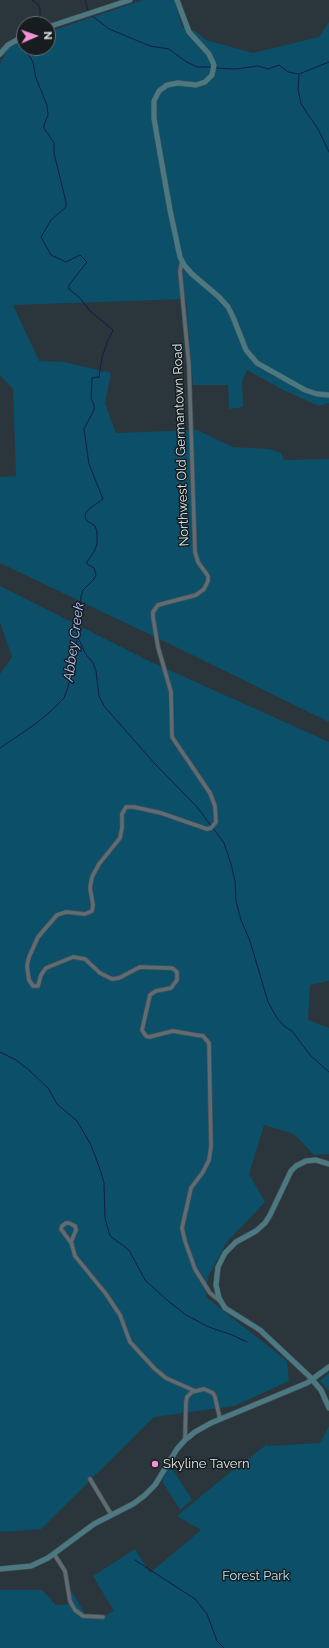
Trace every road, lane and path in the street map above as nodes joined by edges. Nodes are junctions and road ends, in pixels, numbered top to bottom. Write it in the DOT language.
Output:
graph roads {
  1 [pos="130,0"];
  2 [pos="177,0"];
  3 [pos="56,24"];
  4 [pos="16,40"];
  5 [pos="0,54"];
  6 [pos="182,261"];
  7 [pos="329,395"];
  8 [pos="329,1164"];
  9 [pos="72,1244"];
  10 [pos="221,1302"];
  11 [pos="329,1368"];
  12 [pos="312,1380"];
  13 [pos="195,1391"];
  14 [pos="329,1408"];
  15 [pos="220,1419"];
  16 [pos="185,1440"];
  17 [pos="90,1479"];
  18 [pos="111,1514"];
  19 [pos="54,1554"];
  20 [pos="0,1568"];
  21 [pos="103,1617"];
  1 -- 3 [label="main road"];
  2 -- 6 [label="main road"];
  4 -- 5 [label="main road"];
  6 -- 7 [label="main road"];
  6 -- 10 [label="street, Northwest Old Germantown Road"];
  8 -- 10 [label="main road"];
  9 -- 9 [label="street"];
  9 -- 13 [label="street"];
  10 -- 12 [label="main road"];
  11 -- 12 [label="main road"];
  12 -- 14 [label="main road"];
  12 -- 15 [label="main road"];
  13 -- 15 [label="street"];
  13 -- 16 [label="street"];
  15 -- 16 [label="main road"];
  16 -- 18 [label="main road"];
  17 -- 18 [label="street"];
  18 -- 19 [label="main road"];
  19 -- 20 [label="main road"];
  19 -- 21 [label="street"];
}
